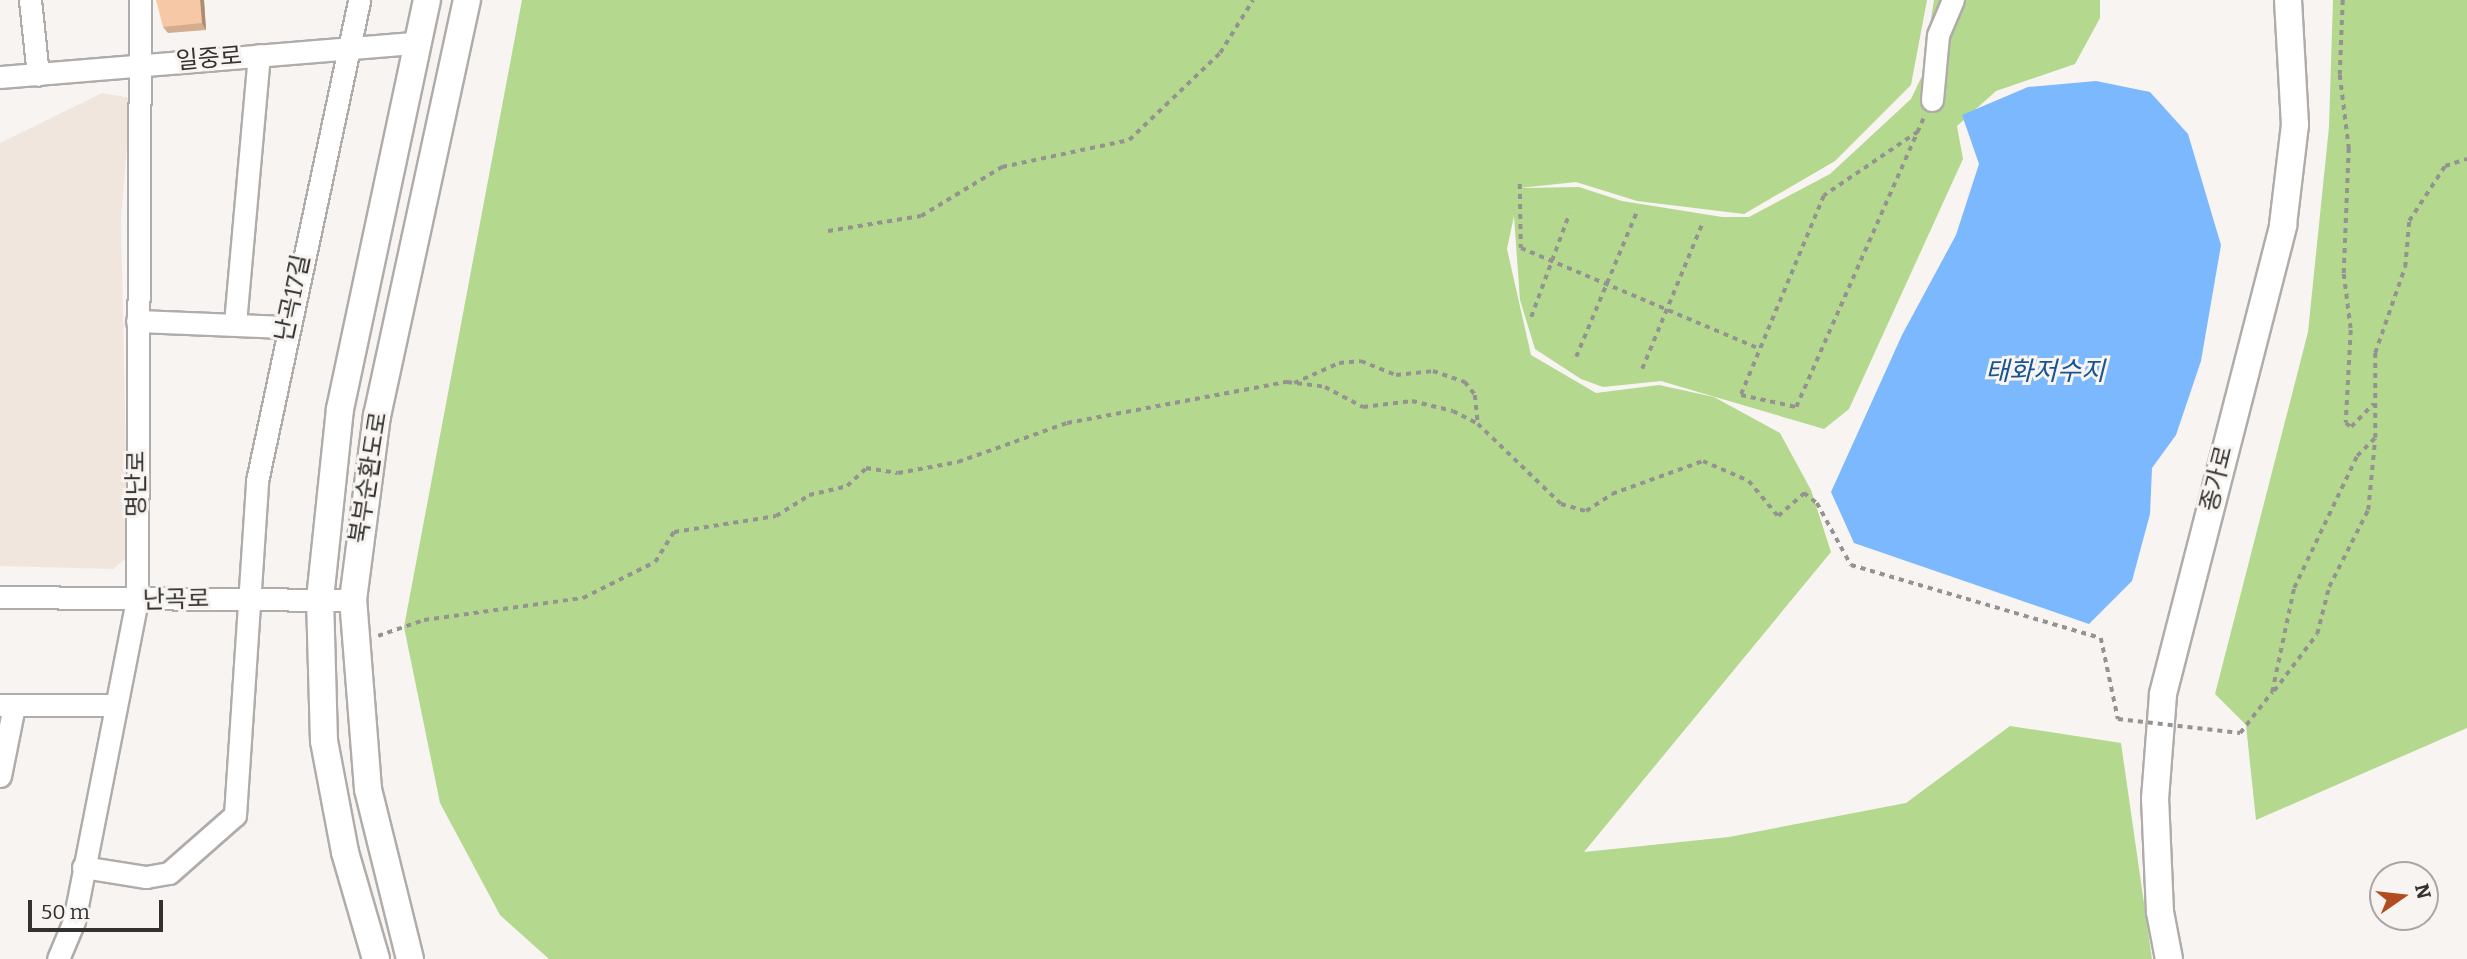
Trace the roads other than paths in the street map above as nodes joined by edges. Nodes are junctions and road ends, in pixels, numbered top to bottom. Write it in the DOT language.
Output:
graph roads {
  1 [pos="30,0"];
  2 [pos="140,0"];
  3 [pos="359,0"];
  4 [pos="427,0"];
  5 [pos="467,0"];
  6 [pos="1953,0"];
  7 [pos="2288,0"];
  8 [pos="418,43"];
  9 [pos="350,48"];
  10 [pos="259,55"];
  11 [pos="144,65"];
  12 [pos="38,75"];
  13 [pos="0,77"];
  14 [pos="1932,100"];
  15 [pos="136,321"];
  16 [pos="235,323"];
  17 [pos="286,327"];
  18 [pos="0,597"];
  19 [pos="248,599"];
  20 [pos="320,599"];
  21 [pos="137,600"];
  22 [pos="353,600"];
  23 [pos="116,705"];
  24 [pos="7,706"];
  25 [pos="0,776"];
  26 [pos="83,867"];
  27 [pos="58,959"];
  28 [pos="376,959"];
  29 [pos="410,959"];
  30 [pos="2169,959"];
  1 -- 12 [label="street"];
  2 -- 11 [label="street, 명난로"];
  3 -- 9 [label="street, 난곡17길"];
  4 -- 8 [label="main road, 북부순환도로"];
  5 -- 22 [label="main road, 북부순환도로"];
  6 -- 14 [label="street"];
  7 -- 30 [label="main road, 종가로"];
  8 -- 9 [label="street, 일중로"];
  8 -- 20 [label="main road, 북부순환도로"];
  9 -- 10 [label="street, 일중로"];
  9 -- 17 [label="street, 난곡17길"];
  10 -- 11 [label="street, 일중로"];
  10 -- 16 [label="street"];
  11 -- 12 [label="street, 일중로"];
  11 -- 15 [label="street, 명난로"];
  12 -- 13 [label="street, 일중로"];
  15 -- 16 [label="street"];
  15 -- 21 [label="street, 명난로"];
  16 -- 17 [label="street"];
  17 -- 19 [label="street, 난곡17길"];
  18 -- 21 [label="street, 난곡로"];
  19 -- 20 [label="street, 난곡로"];
  19 -- 21 [label="street, 난곡로"];
  19 -- 26 [label="street, 난곡17길"];
  20 -- 22 [label="street, 난곡로"];
  20 -- 28 [label="main road, 북부순환도로"];
  21 -- 23 [label="street, 명난로"];
  22 -- 29 [label="main road, 북부순환도로"];
  23 -- 24 [label="street"];
  23 -- 26 [label="street, 명난로"];
  24 -- 25 [label="street"];
  26 -- 27 [label="street, 명난로"];
}
